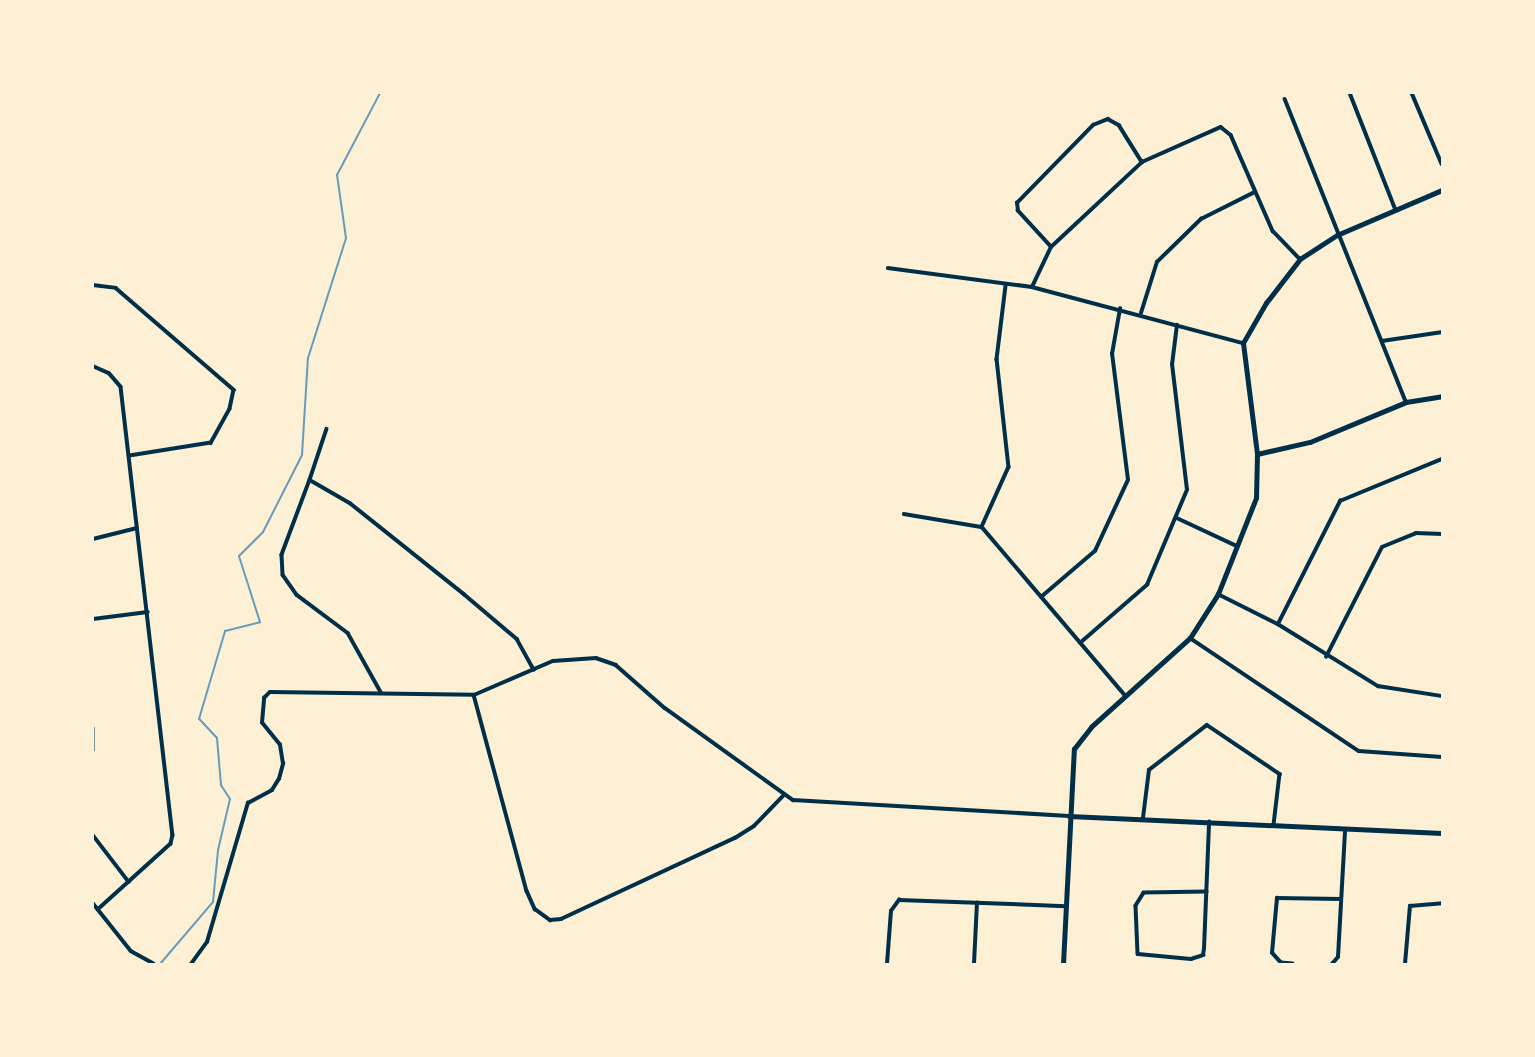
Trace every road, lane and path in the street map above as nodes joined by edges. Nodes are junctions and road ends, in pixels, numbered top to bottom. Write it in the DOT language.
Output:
graph roads {
  1 [pos="1350,93"];
  2 [pos="1412,93"];
  3 [pos="1285,99"];
  4 [pos="1142,162"];
  5 [pos="1442,164"];
  6 [pos="1442,190"];
  7 [pos="1255,192"];
  8 [pos="1395,208"];
  9 [pos="1337,235"];
  10 [pos="1051,247"];
  11 [pos="1300,259"];
  12 [pos="888,268"];
  13 [pos="93,285"];
  14 [pos="1006,286"];
  15 [pos="1032,287"];
  16 [pos="1121,309"];
  17 [pos="1141,313"];
  18 [pos="1178,325"];
  19 [pos="1442,332"];
  20 [pos="1381,341"];
  21 [pos="1242,343"];
  22 [pos="93,366"];
  23 [pos="1442,396"];
  24 [pos="1406,402"];
  25 [pos="327,429"];
  26 [pos="1257,454"];
  27 [pos="130,456"];
  28 [pos="1442,459"];
  29 [pos="310,480"];
  30 [pos="904,514"];
  31 [pos="1177,518"];
  32 [pos="982,527"];
  33 [pos="137,528"];
  34 [pos="1442,534"];
  35 [pos="93,539"];
  36 [pos="1237,547"];
  37 [pos="1218,594"];
  38 [pos="1040,598"];
  39 [pos="148,612"];
  40 [pos="93,619"];
  41 [pos="1278,624"];
  42 [pos="1191,638"];
  43 [pos="1080,643"];
  44 [pos="1326,657"];
  45 [pos="534,670"];
  46 [pos="381,692"];
  47 [pos="474,695"];
  48 [pos="1126,696"];
  49 [pos="1442,696"];
  50 [pos="93,728"];
  51 [pos="93,750"];
  52 [pos="1442,757"];
  53 [pos="784,795"];
  54 [pos="1069,816"];
  55 [pos="1143,818"];
  56 [pos="1209,822"];
  57 [pos="1275,825"];
  58 [pos="1345,830"];
  59 [pos="1442,833"];
  60 [pos="93,835"];
  61 [pos="129,882"];
  62 [pos="1207,892"];
  63 [pos="1341,899"];
  64 [pos="93,903"];
  65 [pos="977,903"];
  66 [pos="1442,903"];
  67 [pos="1066,905"];
  68 [pos="98,910"];
  69 [pos="154,964"];
  70 [pos="191,964"];
  71 [pos="887,964"];
  72 [pos="974,964"];
  73 [pos="1063,964"];
  74 [pos="1293,964"];
  75 [pos="1332,964"];
  76 [pos="1405,964"];
  1 -- 8 [label="street"];
  2 -- 5 [label="street"];
  3 -- 9 [label="street"];
  4 -- 7 [label="street"];
  4 -- 10 [label="street"];
  4 -- 10 [label="street"];
  6 -- 8 [label="street"];
  7 -- 11 [label="street"];
  7 -- 17 [label="street"];
  8 -- 9 [label="street"];
  9 -- 11 [label="street"];
  9 -- 20 [label="street"];
  10 -- 15 [label="street"];
  11 -- 21 [label="street"];
  12 -- 14 [label="street"];
  13 -- 27 [label="street"];
  14 -- 15 [label="street"];
  14 -- 32 [label="street"];
  15 -- 16 [label="street"];
  16 -- 17 [label="street"];
  16 -- 38 [label="street"];
  17 -- 18 [label="street"];
  18 -- 21 [label="street"];
  18 -- 31 [label="street"];
  19 -- 20 [label="street"];
  20 -- 24 [label="street"];
  21 -- 26 [label="street"];
  22 -- 27 [label="street"];
  23 -- 24 [label="street"];
  24 -- 26 [label="street"];
  25 -- 29 [label="street"];
  26 -- 36 [label="street"];
  27 -- 33 [label="street"];
  28 -- 41 [label="street"];
  29 -- 45 [label="street"];
  29 -- 46 [label="street"];
  30 -- 32 [label="street"];
  31 -- 36 [label="street"];
  31 -- 43 [label="street"];
  32 -- 38 [label="street"];
  33 -- 35 [label="street"];
  33 -- 39 [label="street"];
  34 -- 44 [label="street"];
  36 -- 37 [label="street"];
  37 -- 41 [label="street"];
  37 -- 42 [label="street"];
  38 -- 43 [label="street"];
  39 -- 40 [label="street"];
  39 -- 61 [label="street"];
  41 -- 44 [label="street"];
  42 -- 48 [label="street"];
  42 -- 52 [label="street"];
  43 -- 48 [label="street"];
  44 -- 49 [label="street"];
  45 -- 47 [label="street"];
  45 -- 53 [label="street"];
  46 -- 47 [label="street"];
  46 -- 70 [label="street"];
  47 -- 53 [label="street"];
  48 -- 54 [label="street"];
  50 -- 51 [label="street"];
  53 -- 54 [label="street"];
  54 -- 55 [label="street"];
  54 -- 67 [label="street"];
  55 -- 56 [label="street"];
  55 -- 57 [label="street"];
  56 -- 57 [label="street"];
  56 -- 62 [label="street"];
  57 -- 58 [label="street"];
  58 -- 59 [label="street"];
  58 -- 63 [label="street"];
  60 -- 61 [label="street"];
  61 -- 68 [label="street"];
  62 -- 62 [label="street"];
  63 -- 74 [label="street"];
  63 -- 75 [label="street"];
  64 -- 68 [label="street"];
  65 -- 67 [label="street"];
  65 -- 71 [label="street"];
  65 -- 72 [label="street"];
  66 -- 76 [label="street"];
  67 -- 73 [label="street"];
  68 -- 69 [label="street"];
}
